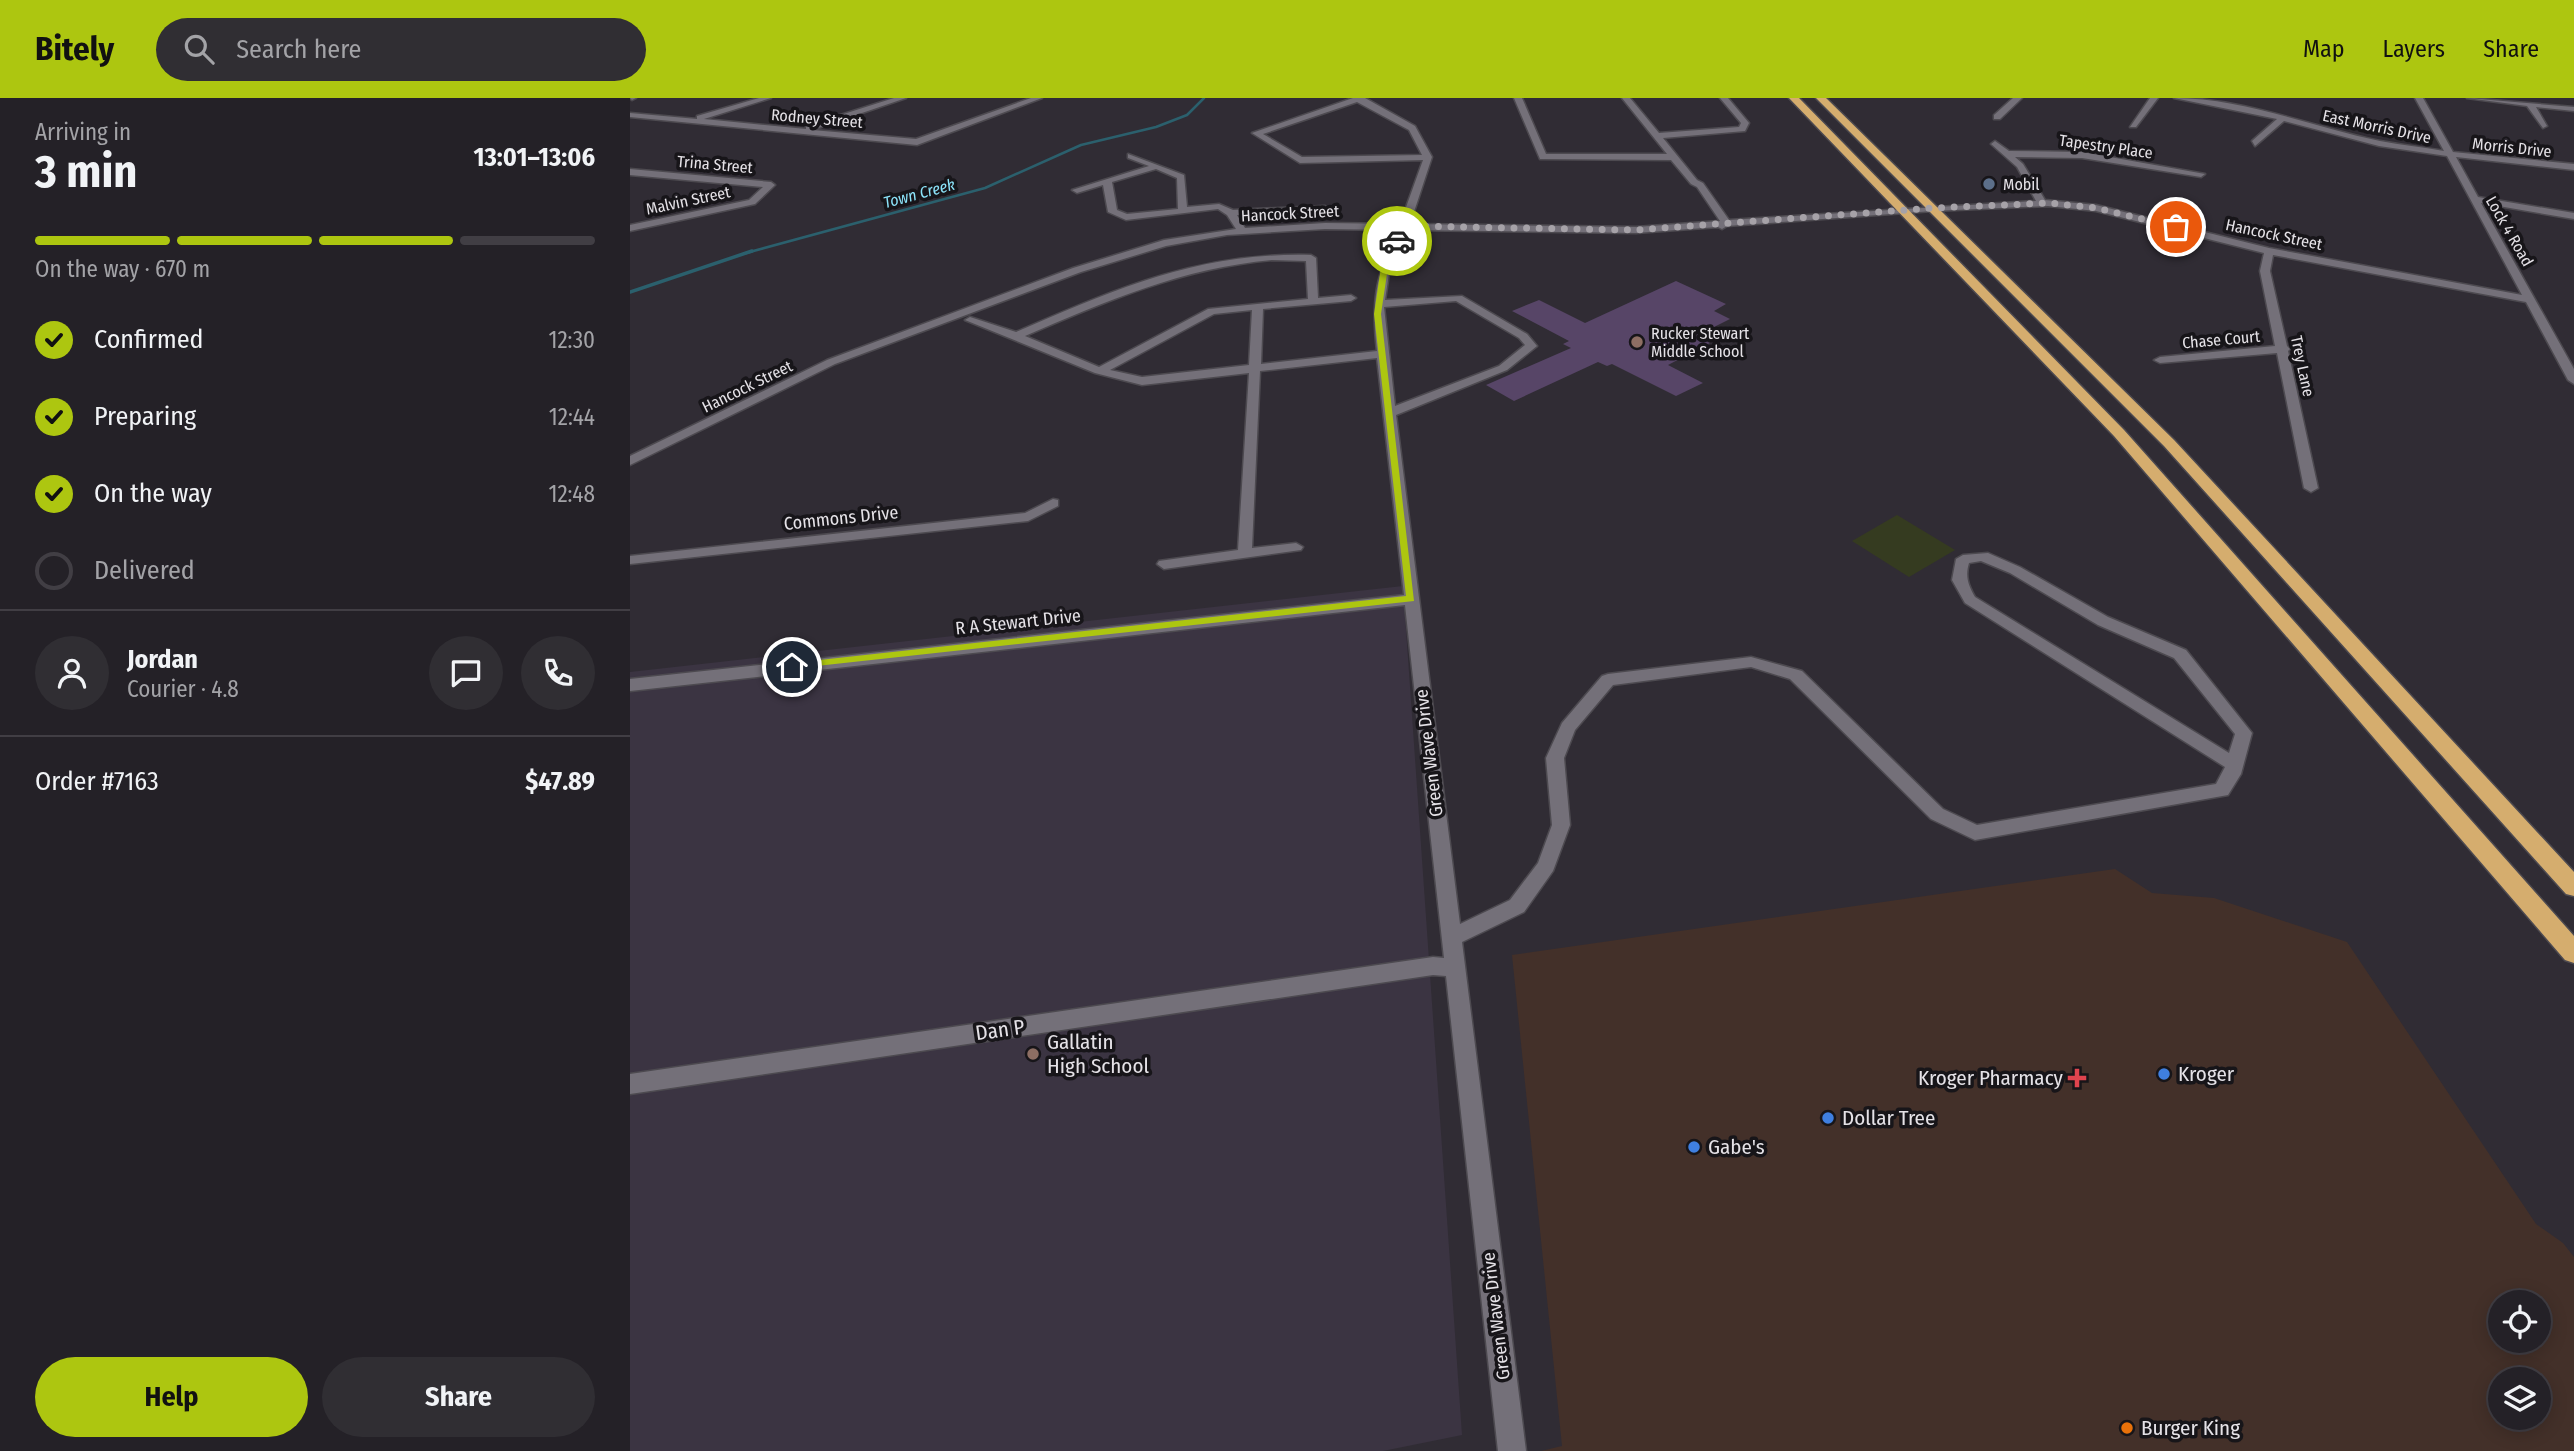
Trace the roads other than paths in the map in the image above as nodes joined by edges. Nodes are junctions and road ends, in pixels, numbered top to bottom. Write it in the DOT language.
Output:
graph roads {
  1 [pos="767,98"];
  2 [pos="902,98"];
  3 [pos="1038,98"];
  4 [pos="1360,98"];
  5 [pos="1518,98"];
  6 [pos="1626,98"];
  7 [pos="1724,98"];
  8 [pos="1794,98"];
  9 [pos="1821,98"];
  10 [pos="2018,98"];
  11 [pos="2154,98"];
  12 [pos="2178,98"];
  13 [pos="2419,98"];
  14 [pos="2471,98"];
  15 [pos="2530,104"];
  16 [pos="2574,109"];
  17 [pos="630,116"];
  18 [pos="1997,117"];
  19 [pos="2283,118"];
  20 [pos="690,121"];
  21 [pos="2133,125"];
  22 [pos="2543,126"];
  23 [pos="800,131"];
  24 [pos="1656,136"];
  25 [pos="2255,143"];
  26 [pos="1995,144"];
  27 [pos="2448,154"];
  28 [pos="2008,155"];
  29 [pos="1131,156"];
  30 [pos="1428,157"];
  31 [pos="1673,157"];
  32 [pos="1157,166"];
  33 [pos="2574,167"];
  34 [pos="630,172"];
  35 [pos="2201,174"];
  36 [pos="1107,181"];
  37 [pos="1077,190"];
  38 [pos="2474,199"];
  39 [pos="752,202"];
  40 [pos="2042,203"];
  41 [pos="1933,208"];
  42 [pos="1325,209"];
  43 [pos="1183,211"];
  44 [pos="1904,211"];
  45 [pos="1234,212"];
  46 [pos="2574,216"];
  47 [pos="1405,226"];
  48 [pos="1722,226"];
  49 [pos="630,228"];
  50 [pos="1241,230"];
  51 [pos="2269,251"];
  52 [pos="1351,298"];
  53 [pos="2531,300"];
  54 [pos="1313,301"];
  55 [pos="1379,304"];
  56 [pos="1258,305"];
  57 [pos="970,320"];
  58 [pos="1016,336"];
  59 [pos="2284,349"];
  60 [pos="1382,354"];
  61 [pos="2160,360"];
  62 [pos="1255,366"];
  63 [pos="1099,371"];
  64 [pos="2574,380"];
  65 [pos="1389,413"];
  66 [pos="630,461"];
  67 [pos="2311,488"];
  68 [pos="1053,503"];
  69 [pos="1296,547"];
  70 [pos="1245,553"];
  71 [pos="630,561"];
  72 [pos="1164,564"];
  73 [pos="1411,599"];
  74 [pos="630,685"];
  75 [pos="2235,765"];
  76 [pos="2574,887"];
  77 [pos="1451,938"];
  78 [pos="2574,953"];
  79 [pos="1443,967"];
  80 [pos="630,1084"];
  81 [pos="1512,1451"];
  1 -- 20 [label="street"];
  2 -- 23 [label="street"];
  3 -- 23 [label="street, Rodney Street"];
  4 -- 30 [label="street"];
  4 -- 30 [label="street"];
  5 -- 31 [label="street"];
  6 -- 24 [label="street"];
  7 -- 24 [label="street"];
  8 -- 44 [label="highway"];
  9 -- 41 [label="highway"];
  10 -- 18 [label="street"];
  11 -- 21 [label="street"];
  12 -- 19 [label="street, East Morris Drive"];
  13 -- 27 [label="street, Lock 4 Road"];
  14 -- 15 [label="street"];
  15 -- 16 [label="street"];
  15 -- 22 [label="street"];
  17 -- 20 [label="street, Rodney Street"];
  19 -- 25 [label="street"];
  19 -- 27 [label="street, East Morris Drive"];
  20 -- 23 [label="street, Rodney Street"];
  24 -- 31 [label="street"];
  26 -- 28 [label="street"];
  27 -- 33 [label="street, Morris Drive"];
  27 -- 38 [label="street, Lock 4 Road"];
  28 -- 35 [label="street, Tapestry Place"];
  28 -- 40 [label="street"];
  29 -- 32 [label="street"];
  30 -- 47 [label="street, Green Wave Drive"];
  31 -- 48 [label="street"];
  32 -- 36 [label="street"];
  32 -- 43 [label="street"];
  34 -- 39 [label="street, Trina Street"];
  36 -- 37 [label="street"];
  36 -- 43 [label="street"];
  38 -- 46 [label="street"];
  38 -- 53 [label="street, Lock 4 Road"];
  39 -- 49 [label="street, Malvin Street"];
  40 -- 41 [label="street, Hancock Street"];
  40 -- 51 [label="street, Hancock Street"];
  41 -- 44 [label="street, Hancock Street"];
  41 -- 76 [label="highway"];
  42 -- 45 [label="street"];
  43 -- 45 [label="street"];
  44 -- 48 [label="street, Hancock Street"];
  44 -- 78 [label="highway"];
  45 -- 50 [label="street"];
  47 -- 48 [label="street, Hancock Street"];
  47 -- 50 [label="street, Hancock Street"];
  47 -- 55 [label="street, Green Wave Drive"];
  50 -- 66 [label="street, Hancock Street"];
  51 -- 53 [label="street, Hancock Street"];
  51 -- 59 [label="street, Trey Lane"];
  52 -- 54 [label="street"];
  53 -- 64 [label="street, Lock 4 Road"];
  54 -- 56 [label="street"];
  54 -- 58 [label="street"];
  55 -- 60 [label="street, Green Wave Drive"];
  55 -- 65 [label="street"];
  56 -- 62 [label="street"];
  56 -- 63 [label="street"];
  57 -- 58 [label="street"];
  58 -- 63 [label="street"];
  59 -- 61 [label="street, Chase Court"];
  59 -- 67 [label="street, Trey Lane"];
  60 -- 62 [label="street"];
  60 -- 65 [label="street, Green Wave Drive"];
  62 -- 63 [label="street"];
  62 -- 70 [label="street"];
  65 -- 73 [label="street, Green Wave Drive"];
  68 -- 71 [label="street, Commons Drive"];
  69 -- 70 [label="street"];
  70 -- 72 [label="street"];
  73 -- 74 [label="street, R A Stewart Drive"];
  73 -- 77 [label="street, Green Wave Drive"];
  75 -- 75 [label="street"];
  75 -- 77 [label="street"];
  77 -- 79 [label="street, Green Wave Drive"];
  79 -- 80 [label="street, Dan P"];
  79 -- 81 [label="street, Green Wave Drive"];
}
